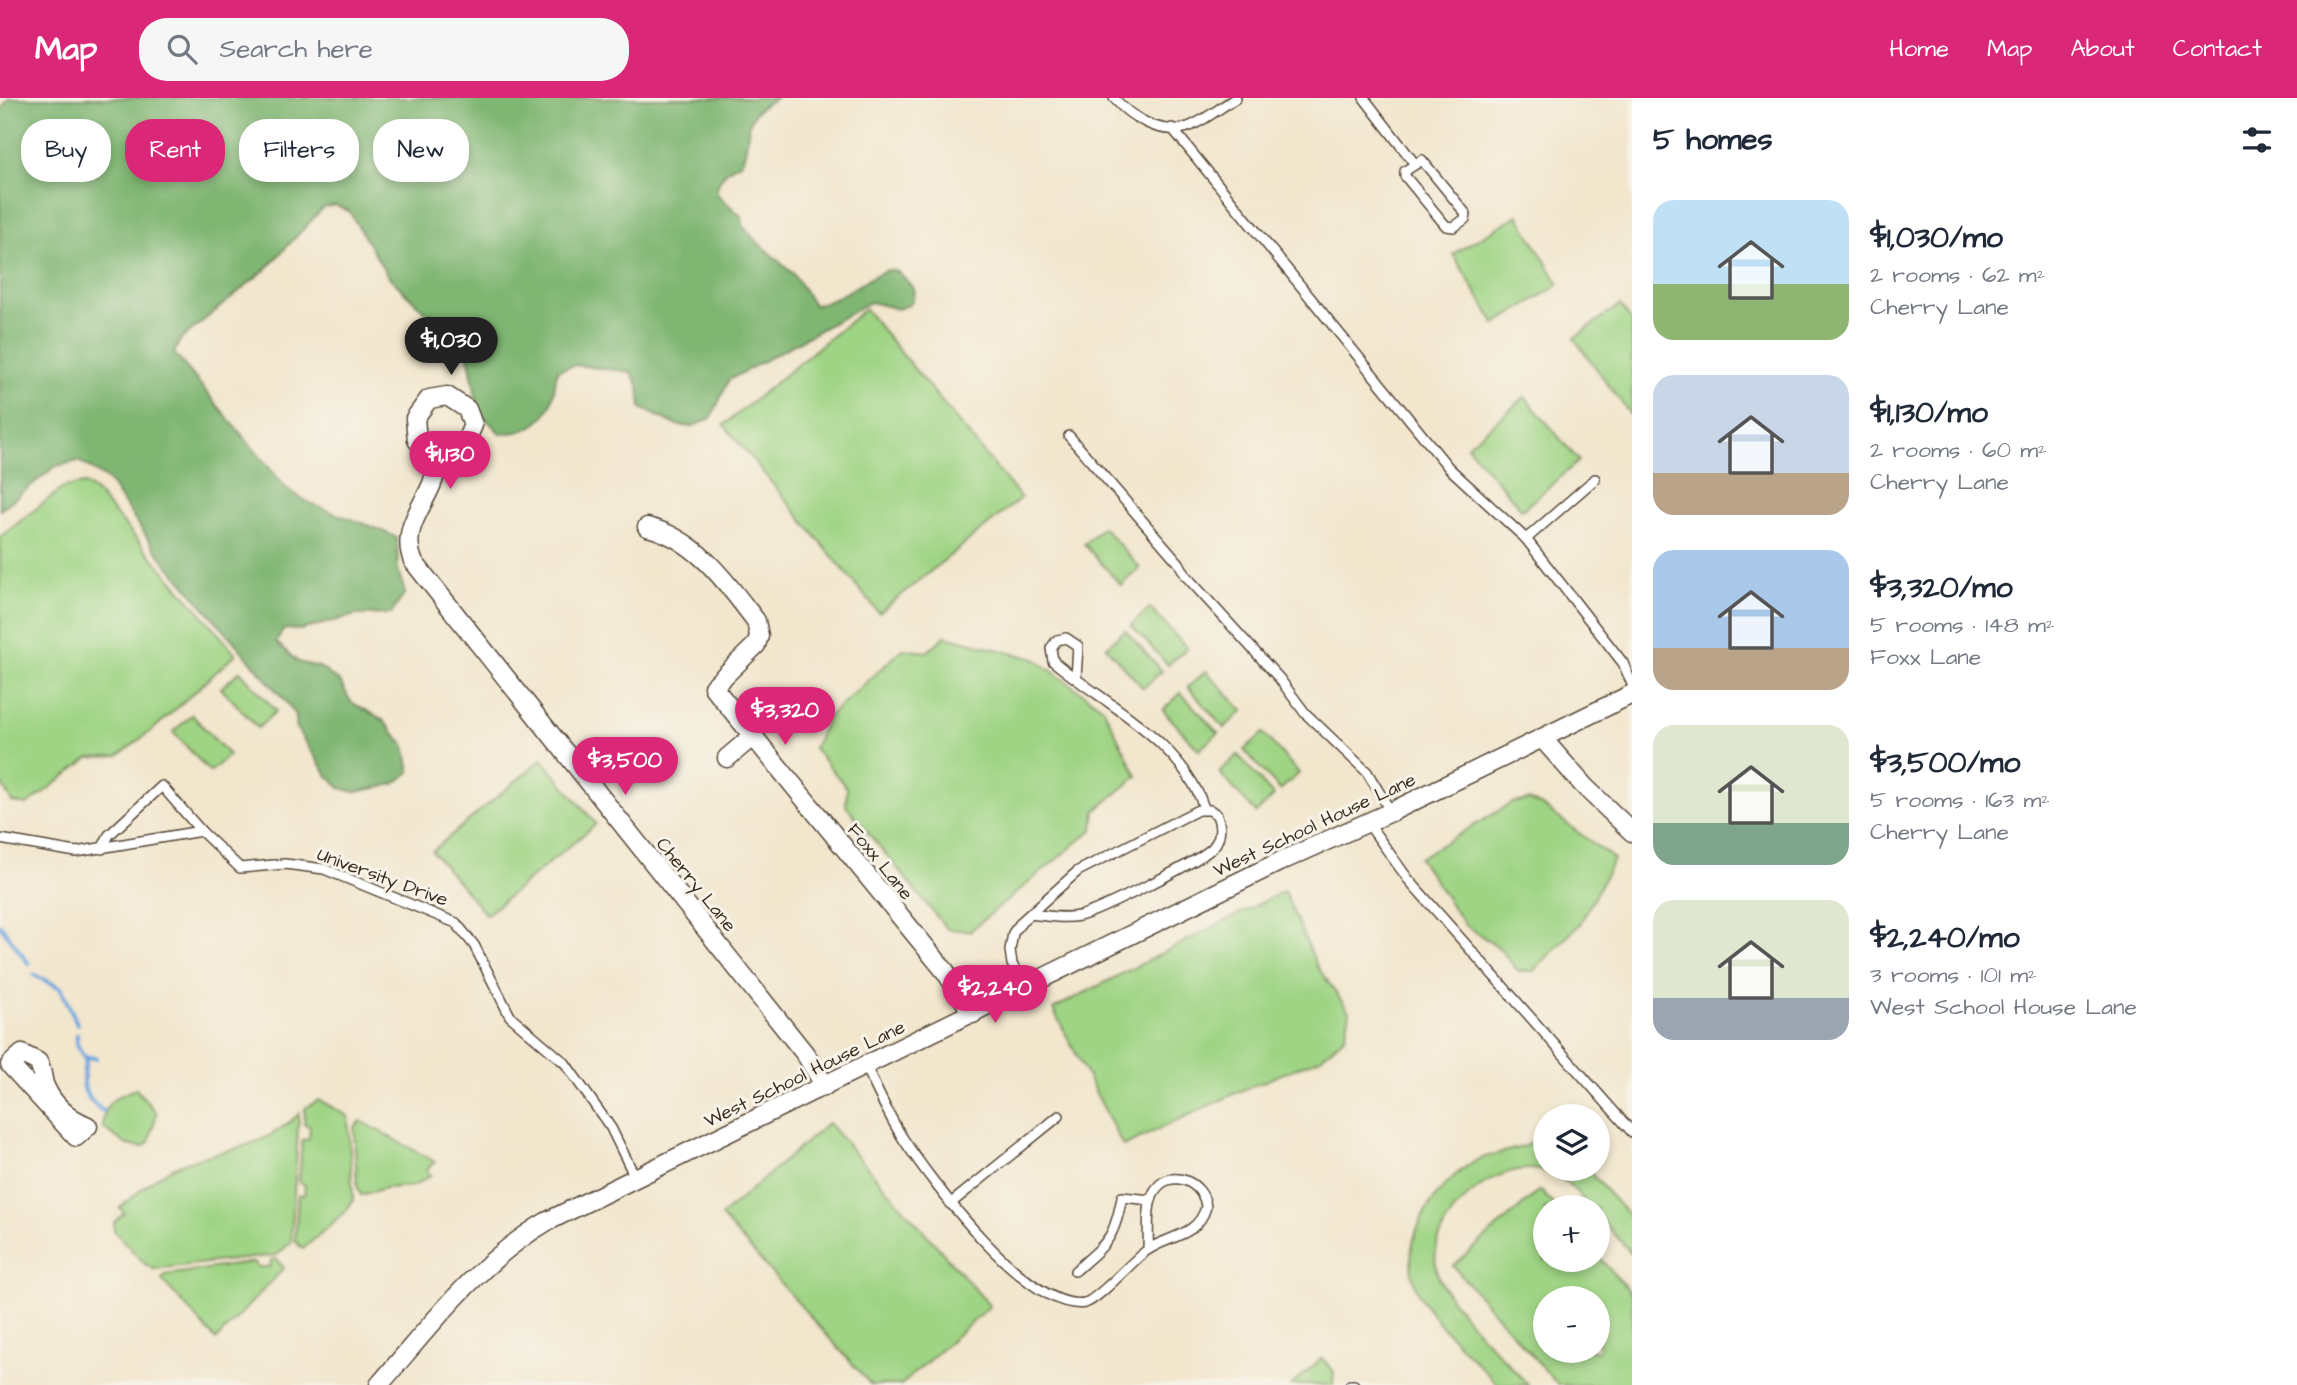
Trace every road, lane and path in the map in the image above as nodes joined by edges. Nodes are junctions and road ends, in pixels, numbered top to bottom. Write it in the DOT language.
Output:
graph roads {
  1 [pos="1114,98"];
  2 [pos="1236,98"];
  3 [pos="1364,98"];
  4 [pos="1172,128"];
  5 [pos="1415,164"];
  6 [pos="1069,436"];
  7 [pos="437,465"];
  8 [pos="1595,479"];
  9 [pos="648,527"];
  10 [pos="1526,539"];
  11 [pos="1076,678"];
  12 [pos="1632,684"];
  13 [pos="1632,694"];
  14 [pos="752,737"];
  15 [pos="1542,738"];
  16 [pos="727,758"];
  17 [pos="1204,808"];
  18 [pos="1391,812"];
  19 [pos="1367,822"];
  20 [pos="201,831"];
  21 [pos="1632,832"];
  22 [pos="0,839"];
  23 [pos="103,849"];
  24 [pos="1030,914"];
  25 [pos="1025,989"];
  26 [pos="973,1014"];
  27 [pos="866,1066"];
  28 [pos="14,1070"];
  29 [pos="825,1086"];
  30 [pos="1059,1116"];
  31 [pos="1632,1132"];
  32 [pos="635,1177"];
  33 [pos="1151,1200"];
  34 [pos="950,1204"];
  35 [pos="1148,1248"];
  36 [pos="1075,1270"];
  37 [pos="379,1385"];
  1 -- 4 [label="lane"];
  2 -- 4 [label="lane"];
  3 -- 5 [label="lane"];
  4 -- 10 [label="lane"];
  5 -- 5 [label="lane"];
  6 -- 18 [label="lane"];
  7 -- 29 [label="street, Cherry Lane"];
  8 -- 10 [label="lane"];
  9 -- 14 [label="street, Foxx Lane"];
  10 -- 12 [label="lane"];
  11 -- 17 [label="lane"];
  13 -- 15 [label="street, West School House Lane"];
  14 -- 16 [label="street"];
  14 -- 26 [label="street, Foxx Lane"];
  15 -- 18 [label="street, West School House Lane"];
  15 -- 21 [label="street"];
  17 -- 24 [label="lane"];
  17 -- 24 [label="lane"];
  18 -- 19 [label="street, West School House Lane"];
  19 -- 25 [label="street, West School House Lane"];
  19 -- 31 [label="lane"];
  20 -- 23 [label="lane"];
  20 -- 23 [label="lane, University Drive"];
  20 -- 32 [label="lane, University Drive"];
  22 -- 23 [label="lane"];
  24 -- 25 [label="lane"];
  25 -- 26 [label="street, West School House Lane"];
  26 -- 27 [label="street, West School House Lane"];
  27 -- 29 [label="street, West School House Lane"];
  27 -- 34 [label="lane"];
  28 -- 28 [label="street"];
  29 -- 32 [label="street, West School House Lane"];
  30 -- 34 [label="lane"];
  32 -- 37 [label="street, West School House Lane"];
  33 -- 35 [label="lane"];
  33 -- 35 [label="lane"];
  33 -- 36 [label="lane"];
  34 -- 35 [label="lane"];
}
